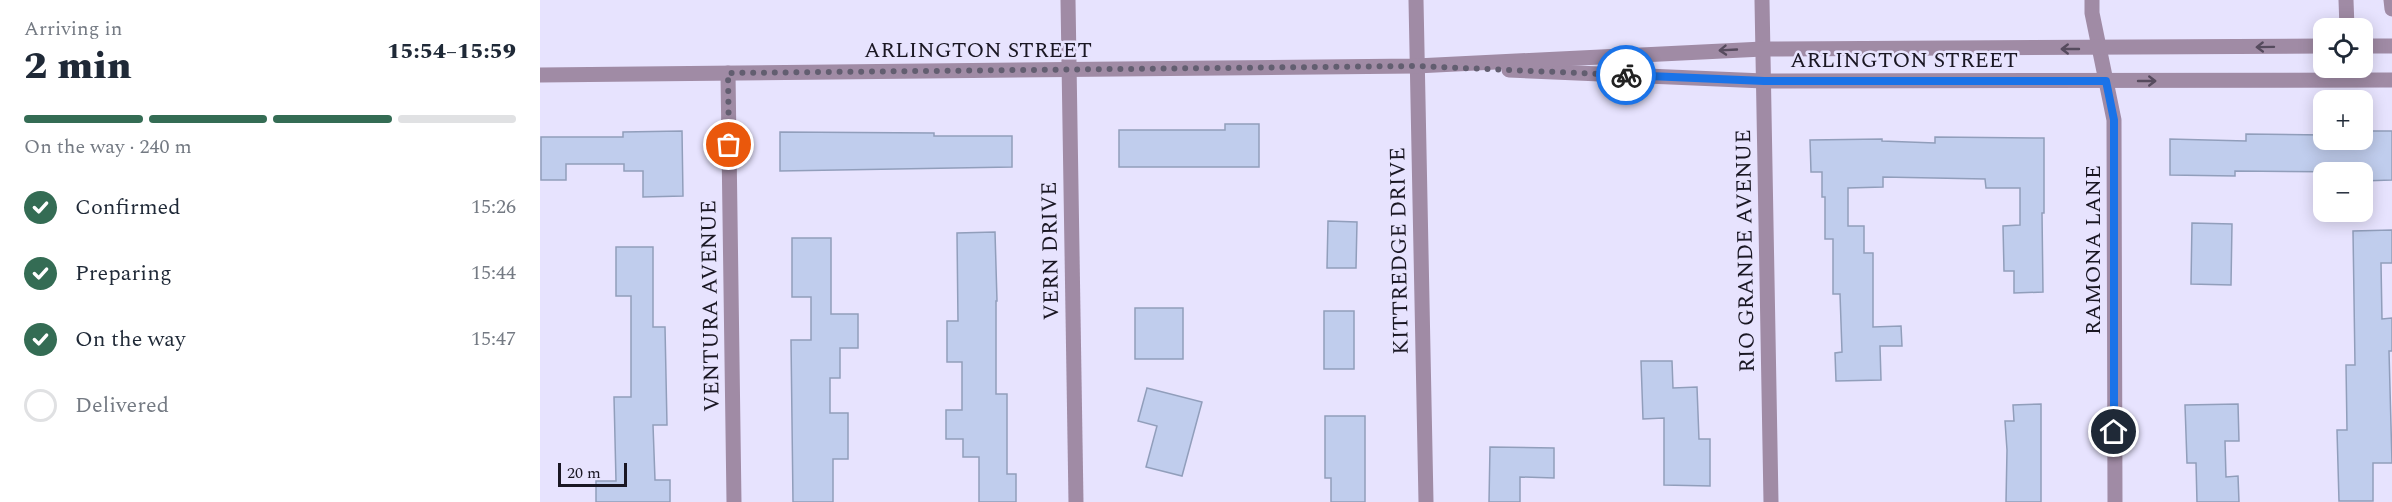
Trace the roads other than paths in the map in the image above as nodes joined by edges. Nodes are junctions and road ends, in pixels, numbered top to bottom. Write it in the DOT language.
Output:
graph roads {
  1 [pos="1068,0"];
  2 [pos="1416,0"];
  3 [pos="1762,0"];
  4 [pos="2092,0"];
  5 [pos="2346,0"];
  6 [pos="2391,0"];
  7 [pos="2392,9"];
  8 [pos="2346,18"];
  9 [pos="2313,46"];
  10 [pos="2373,46"];
  11 [pos="2392,46"];
  12 [pos="1763,49"];
  13 [pos="2100,49"];
  14 [pos="1416,66"];
  15 [pos="1069,71"];
  16 [pos="728,73"];
  17 [pos="540,75"];
  18 [pos="2392,80"];
  19 [pos="1764,81"];
  20 [pos="2106,81"];
  21 [pos="734,502"];
  22 [pos="1076,502"];
  23 [pos="1426,502"];
  24 [pos="1771,502"];
  25 [pos="2115,502"];
  1 -- 15 [label="street, VERN DRIVE"];
  2 -- 14 [label="street, KITTREDGE DRIVE"];
  3 -- 12 [label="street, RIO GRANDE AVENUE"];
  4 -- 13 [label="street, RAMONA LANE"];
  5 -- 8 [label="street"];
  6 -- 7 [label="street"];
  9 -- 13 [label="street, ARLINGTON STREET, one-way"];
  10 -- 11 [label="street"];
  13 -- 12 [label="street, ARLINGTON STREET, one-way"];
  12 -- 14 [label="street, ARLINGTON STREET, one-way"];
  12 -- 19 [label="street, RIO GRANDE AVENUE"];
  13 -- 20 [label="street, RAMONA LANE"];
  14 -- 15 [label="street, ARLINGTON STREET"];
  14 -- 19 [label="street, ARLINGTON STREET"];
  14 -- 23 [label="street, KITTREDGE DRIVE"];
  15 -- 16 [label="street, ARLINGTON STREET"];
  15 -- 22 [label="street, VERN DRIVE"];
  16 -- 17 [label="street, ARLINGTON STREET"];
  16 -- 21 [label="street, VENTURA AVENUE"];
  20 -- 18 [label="street, ARLINGTON STREET, one-way"];
  19 -- 20 [label="street, ARLINGTON STREET"];
  19 -- 24 [label="street, RIO GRANDE AVENUE"];
  20 -- 25 [label="street, RAMONA LANE"];
}
